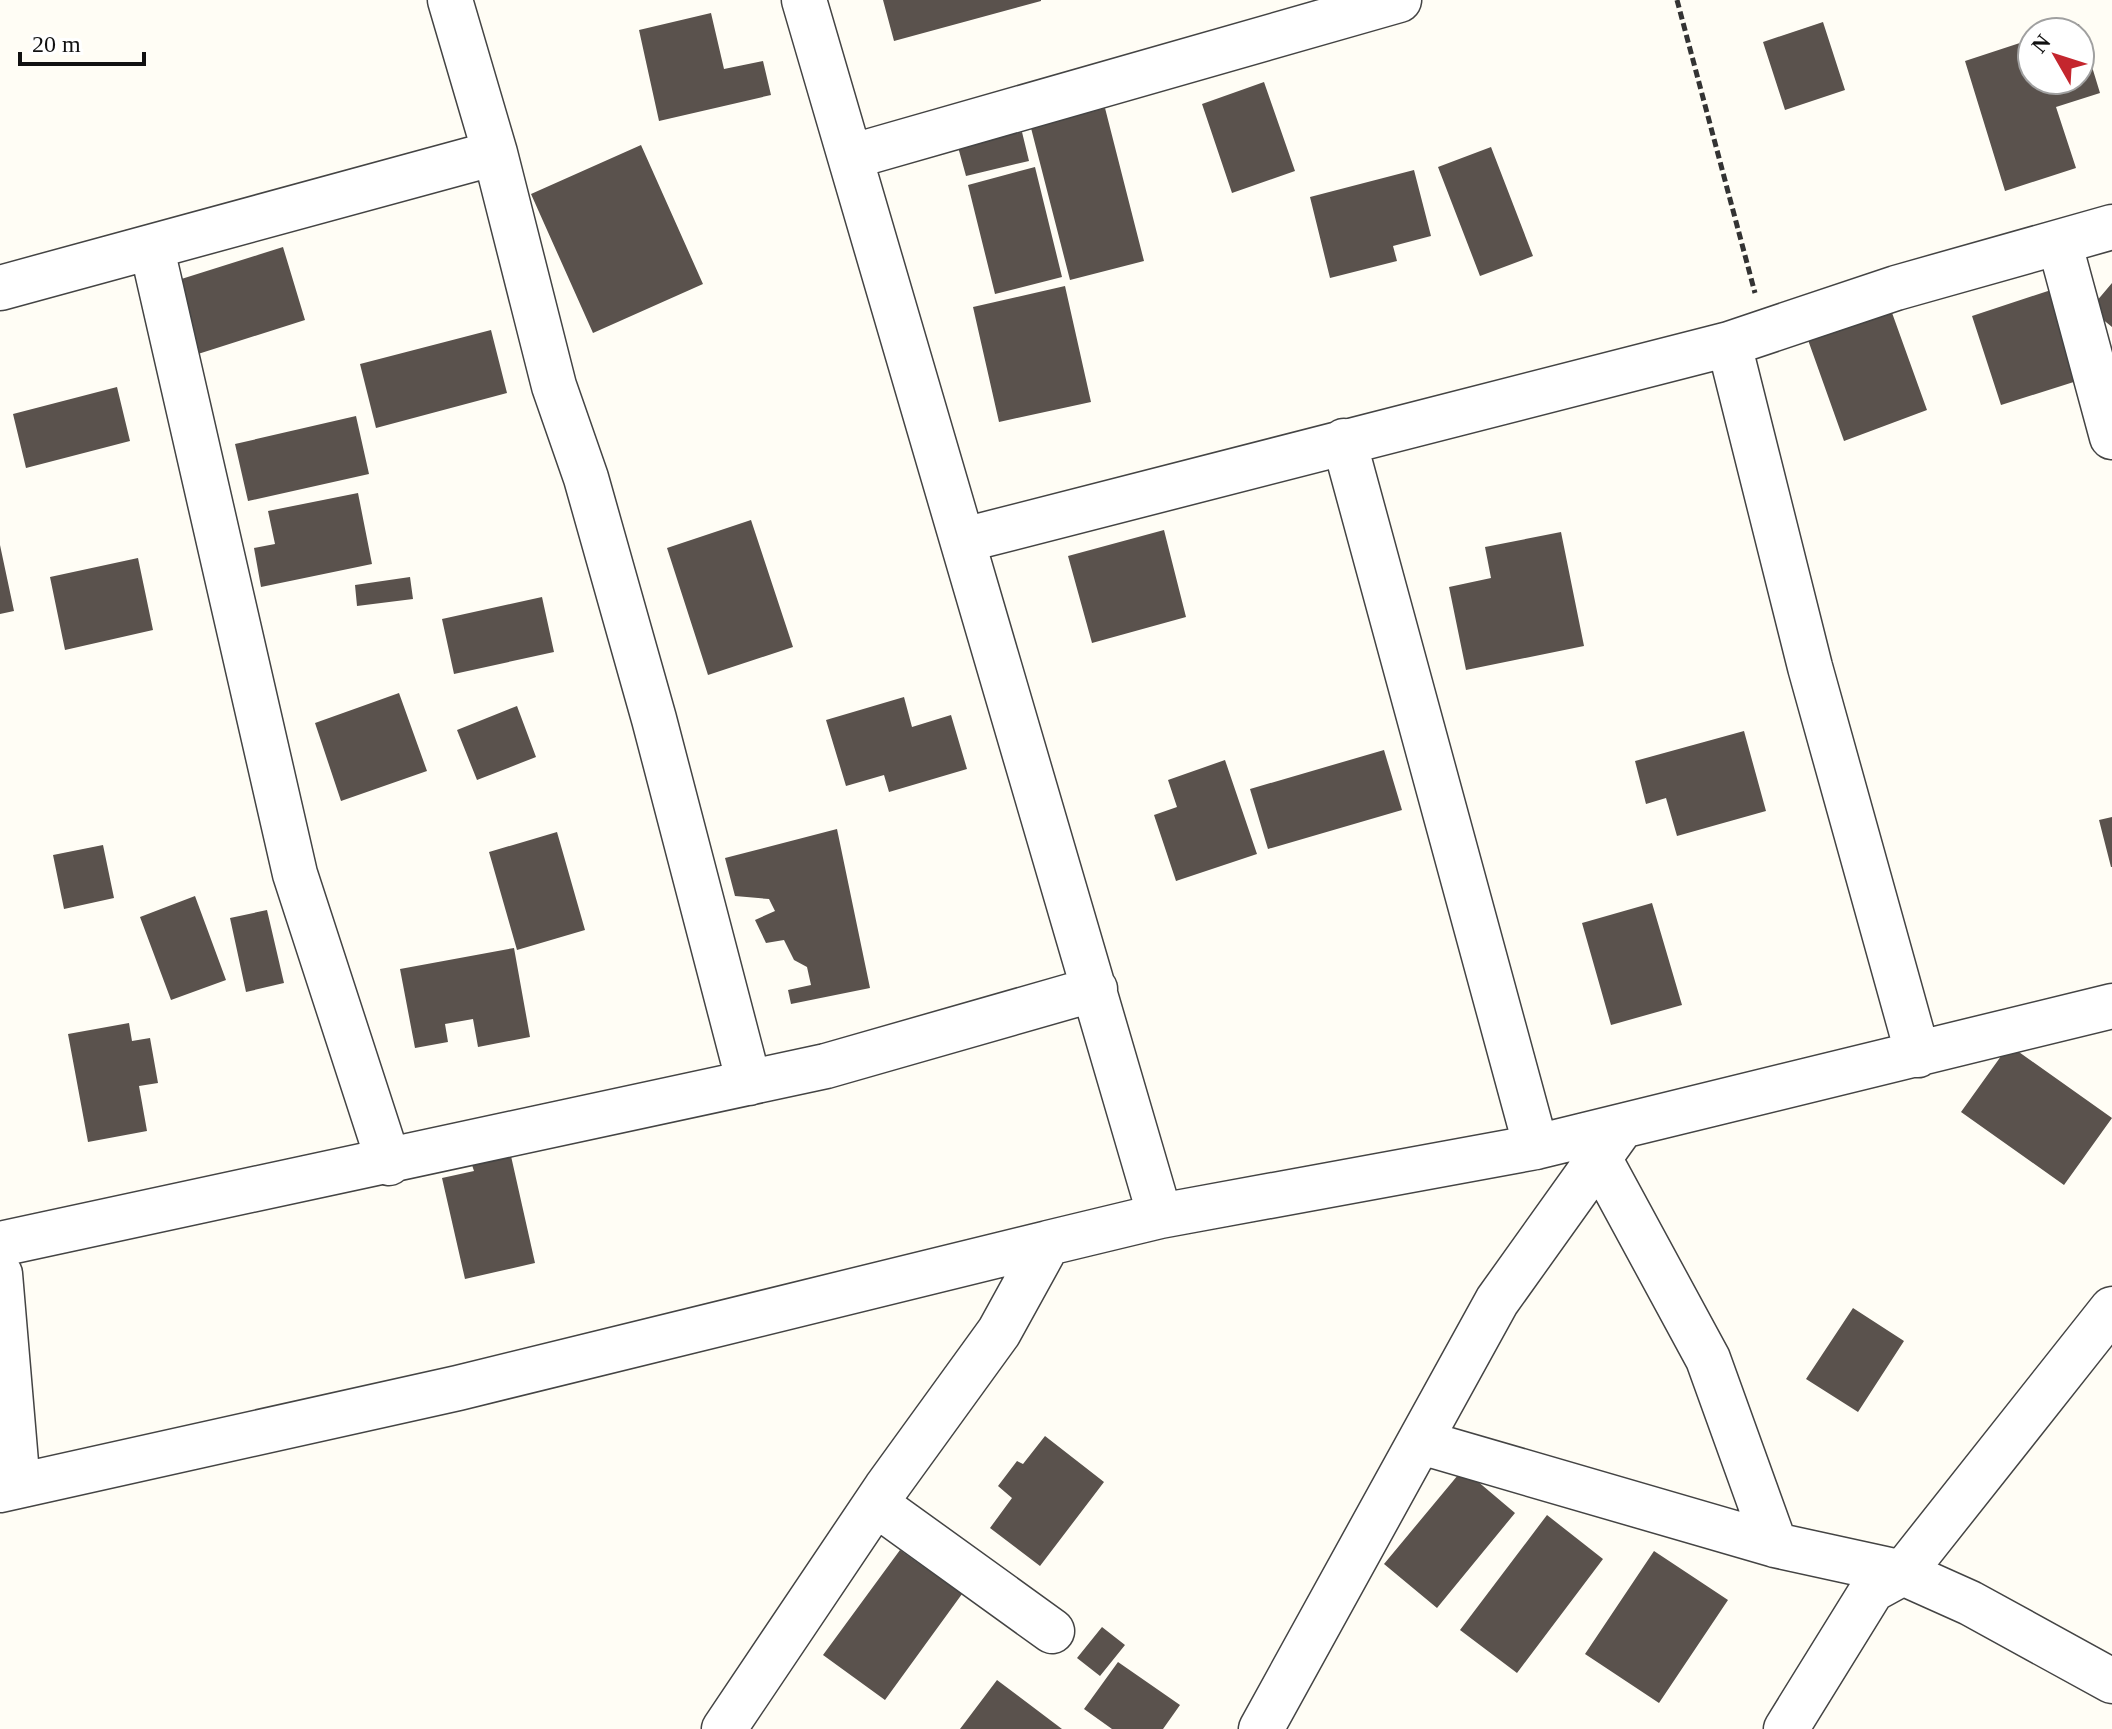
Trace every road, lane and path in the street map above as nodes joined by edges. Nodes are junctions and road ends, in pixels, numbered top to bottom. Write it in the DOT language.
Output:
graph roads {
  1 [pos="450,0"];
  2 [pos="804,0"];
  3 [pos="1399,0"];
  4 [pos="1677,0"];
  5 [pos="495,153"];
  6 [pos="850,157"];
  7 [pos="2112,227"];
  8 [pos="2060,245"];
  9 [pos="152,249"];
  10 [pos="0,288"];
  11 [pos="1747,338"];
  12 [pos="2112,437"];
  13 [pos="1344,441"];
  14 [pos="964,540"];
  15 [pos="1095,989"];
  16 [pos="2112,1006"];
  17 [pos="1918,1055"];
  18 [pos="749,1083"];
  19 [pos="1611,1142"];
  20 [pos="1536,1147"];
  21 [pos="389,1163"];
  22 [pos="1160,1216"];
  23 [pos="1048,1243"];
  24 [pos="0,1244"];
  25 [pos="0,1274"];
  26 [pos="2112,1309"];
  27 [pos="1421,1442"];
  28 [pos="9,1488"];
  29 [pos="876,1504"];
  30 [pos="1775,1545"];
  31 [pos="1903,1573"];
  32 [pos="1052,1631"];
  33 [pos="2112,1681"];
  34 [pos="724,1729"];
  35 [pos="1261,1729"];
  36 [pos="1786,1729"];
  1 -- 5 [label="street"];
  2 -- 6 [label="street"];
  3 -- 6 [label="street"];
  4 -- 11 [label="path"];
  5 -- 9 [label="street"];
  5 -- 18 [label="street"];
  6 -- 14 [label="street"];
  7 -- 8 [label="street"];
  8 -- 11 [label="street"];
  8 -- 12 [label="street"];
  9 -- 10 [label="street"];
  9 -- 21 [label="street"];
  11 -- 13 [label="street"];
  11 -- 17 [label="street"];
  13 -- 14 [label="street"];
  13 -- 20 [label="street"];
  14 -- 15 [label="street"];
  15 -- 18 [label="street"];
  15 -- 22 [label="street"];
  16 -- 17 [label="street"];
  17 -- 19 [label="street"];
  18 -- 21 [label="street"];
  19 -- 20 [label="street"];
  19 -- 27 [label="street"];
  19 -- 30 [label="street"];
  20 -- 22 [label="street"];
  21 -- 24 [label="street"];
  22 -- 23 [label="street"];
  23 -- 28 [label="street"];
  23 -- 29 [label="street"];
  25 -- 28 [label="street"];
  26 -- 31 [label="street"];
  27 -- 30 [label="street"];
  27 -- 35 [label="street"];
  29 -- 32 [label="street"];
  29 -- 34 [label="street"];
  30 -- 31 [label="street"];
  31 -- 33 [label="street"];
  31 -- 36 [label="street"];
}
